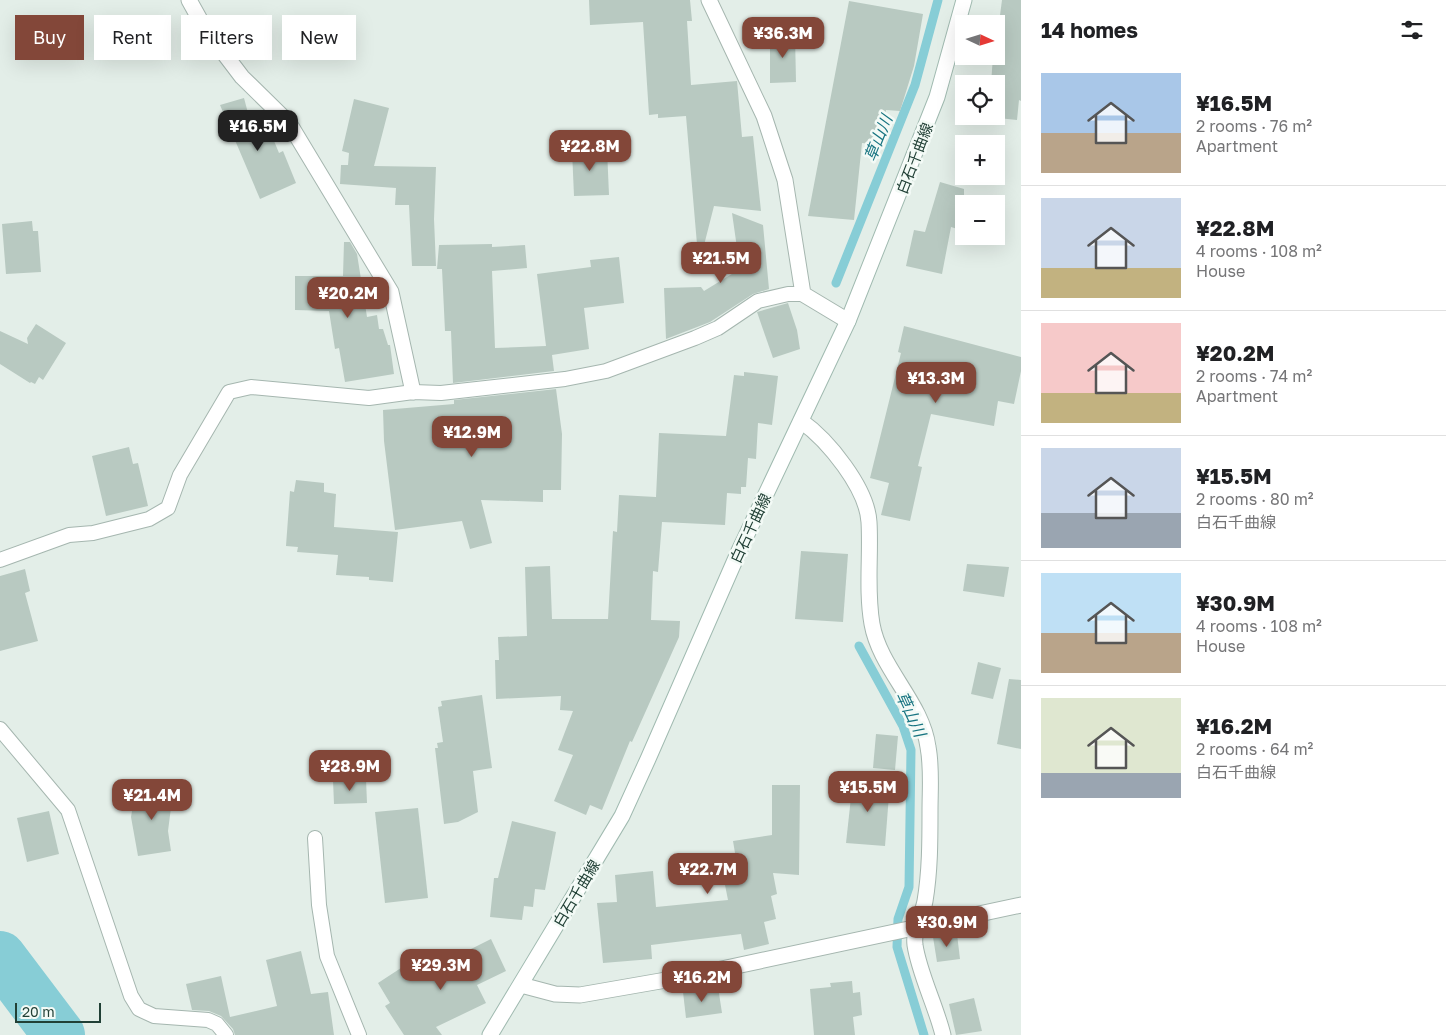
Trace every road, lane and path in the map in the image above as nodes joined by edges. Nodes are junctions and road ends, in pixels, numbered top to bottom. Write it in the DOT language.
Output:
graph roads {
  1 [pos="189,0"];
  2 [pos="709,0"];
  3 [pos="964,0"];
  4 [pos="803,294"];
  5 [pos="848,321"];
  6 [pos="413,392"];
  7 [pos="801,421"];
  8 [pos="0,560"];
  9 [pos="0,729"];
  10 [pos="315,838"];
  11 [pos="1021,905"];
  12 [pos="903,931"];
  13 [pos="522,985"];
  14 [pos="226,1035"];
  15 [pos="359,1035"];
  16 [pos="490,1035"];
  17 [pos="943,1035"];
  1 -- 6 [label="street"];
  2 -- 4 [label="street"];
  3 -- 5 [label="street, 白石千曲線"];
  4 -- 5 [label="street"];
  4 -- 6 [label="lane"];
  5 -- 7 [label="street, 白石千曲線"];
  6 -- 8 [label="lane"];
  7 -- 12 [label="street"];
  7 -- 13 [label="street, 白石千曲線"];
  9 -- 14 [label="lane"];
  10 -- 15 [label="lane"];
  11 -- 12 [label="street"];
  12 -- 13 [label="street"];
  12 -- 17 [label="street"];
  13 -- 16 [label="street, 白石千曲線"];
}
